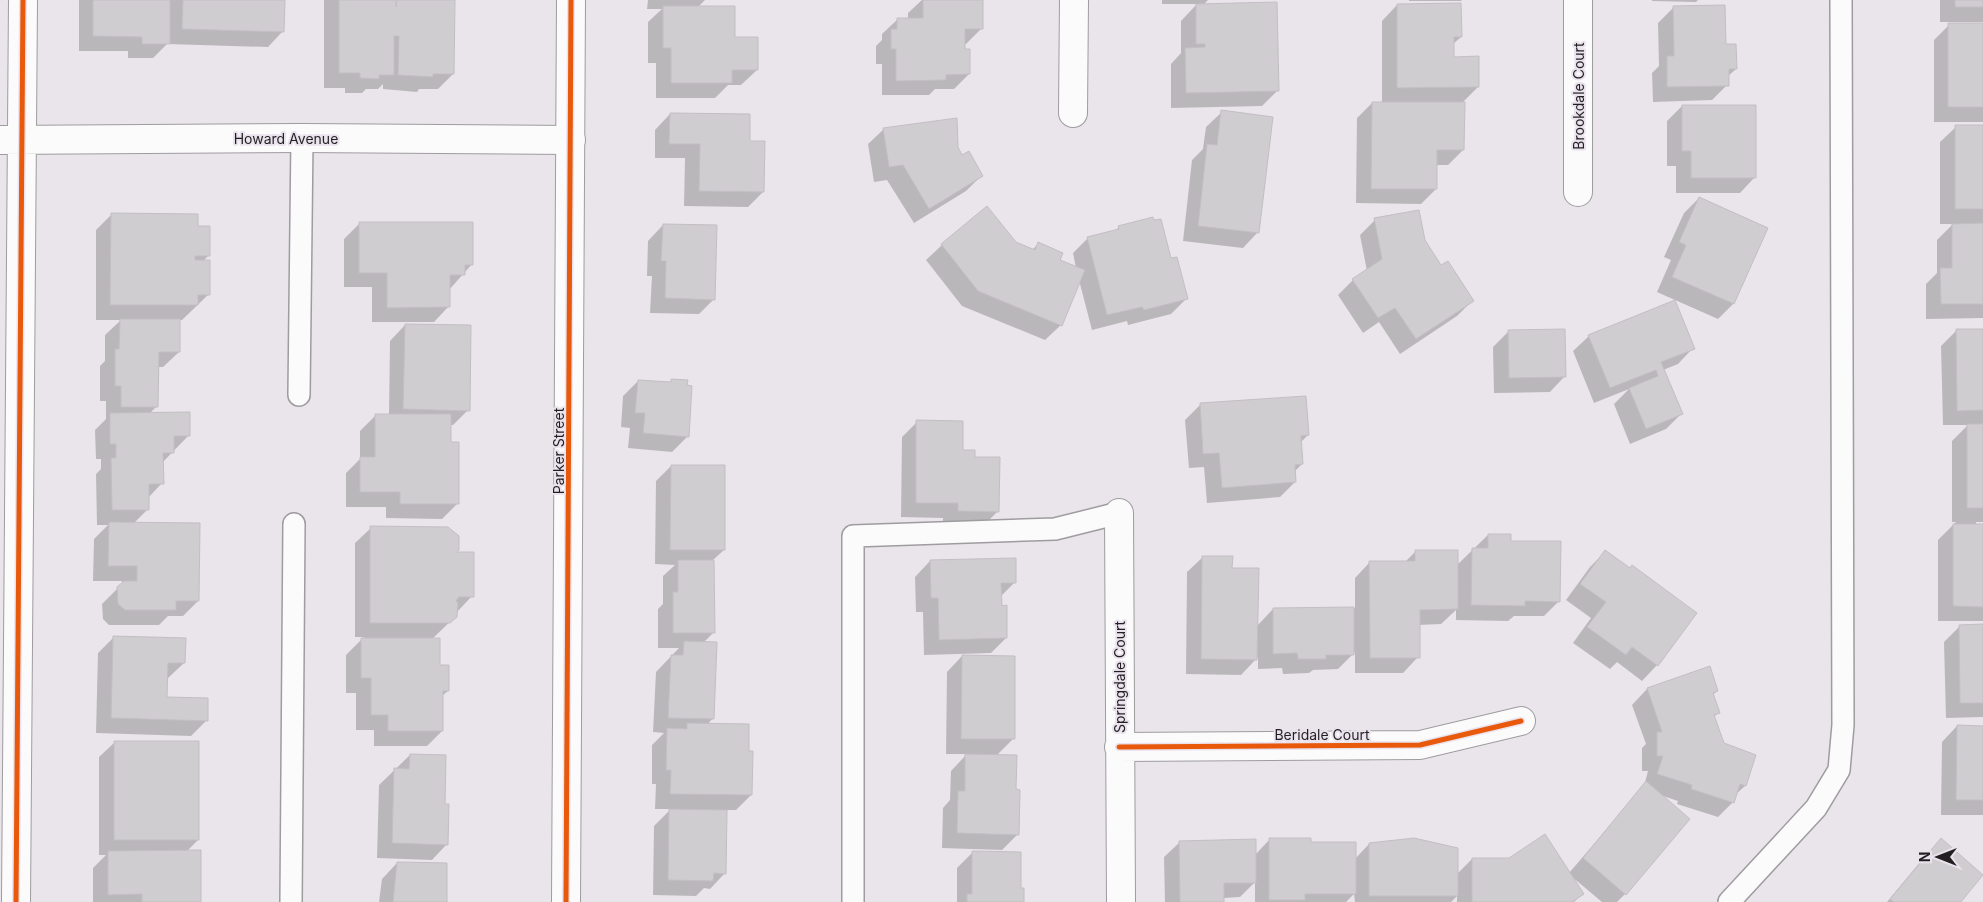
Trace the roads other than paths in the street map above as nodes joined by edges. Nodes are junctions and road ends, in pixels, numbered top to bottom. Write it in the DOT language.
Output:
graph roads {
  1 [pos="23,0"];
  2 [pos="571,0"];
  3 [pos="1074,0"];
  4 [pos="1578,0"];
  5 [pos="1841,0"];
  6 [pos="1073,113"];
  7 [pos="302,138"];
  8 [pos="11,140"];
  9 [pos="571,140"];
  10 [pos="1578,192"];
  11 [pos="299,395"];
  12 [pos="1119,513"];
  13 [pos="294,524"];
  14 [pos="1521,721"];
  15 [pos="1119,747"];
  16 [pos="16,902"];
  17 [pos="292,902"];
  18 [pos="566,902"];
  19 [pos="853,902"];
  20 [pos="1121,902"];
  21 [pos="1729,902"];
  1 -- 8 [label="street"];
  2 -- 9 [label="street, Parker Street"];
  3 -- 6 [label="street"];
  4 -- 10 [label="street, Brookdale Court"];
  5 -- 21 [label="lane"];
  7 -- 8 [label="street, Howard Avenue"];
  7 -- 9 [label="street, Howard Avenue"];
  7 -- 11 [label="lane"];
  8 -- 16 [label="street"];
  9 -- 18 [label="street, Parker Street"];
  12 -- 15 [label="street, Springdale Court"];
  12 -- 19 [label="lane"];
  13 -- 17 [label="lane"];
  14 -- 15 [label="street, Beridale Court"];
  15 -- 20 [label="street, Springdale Court"];
}
